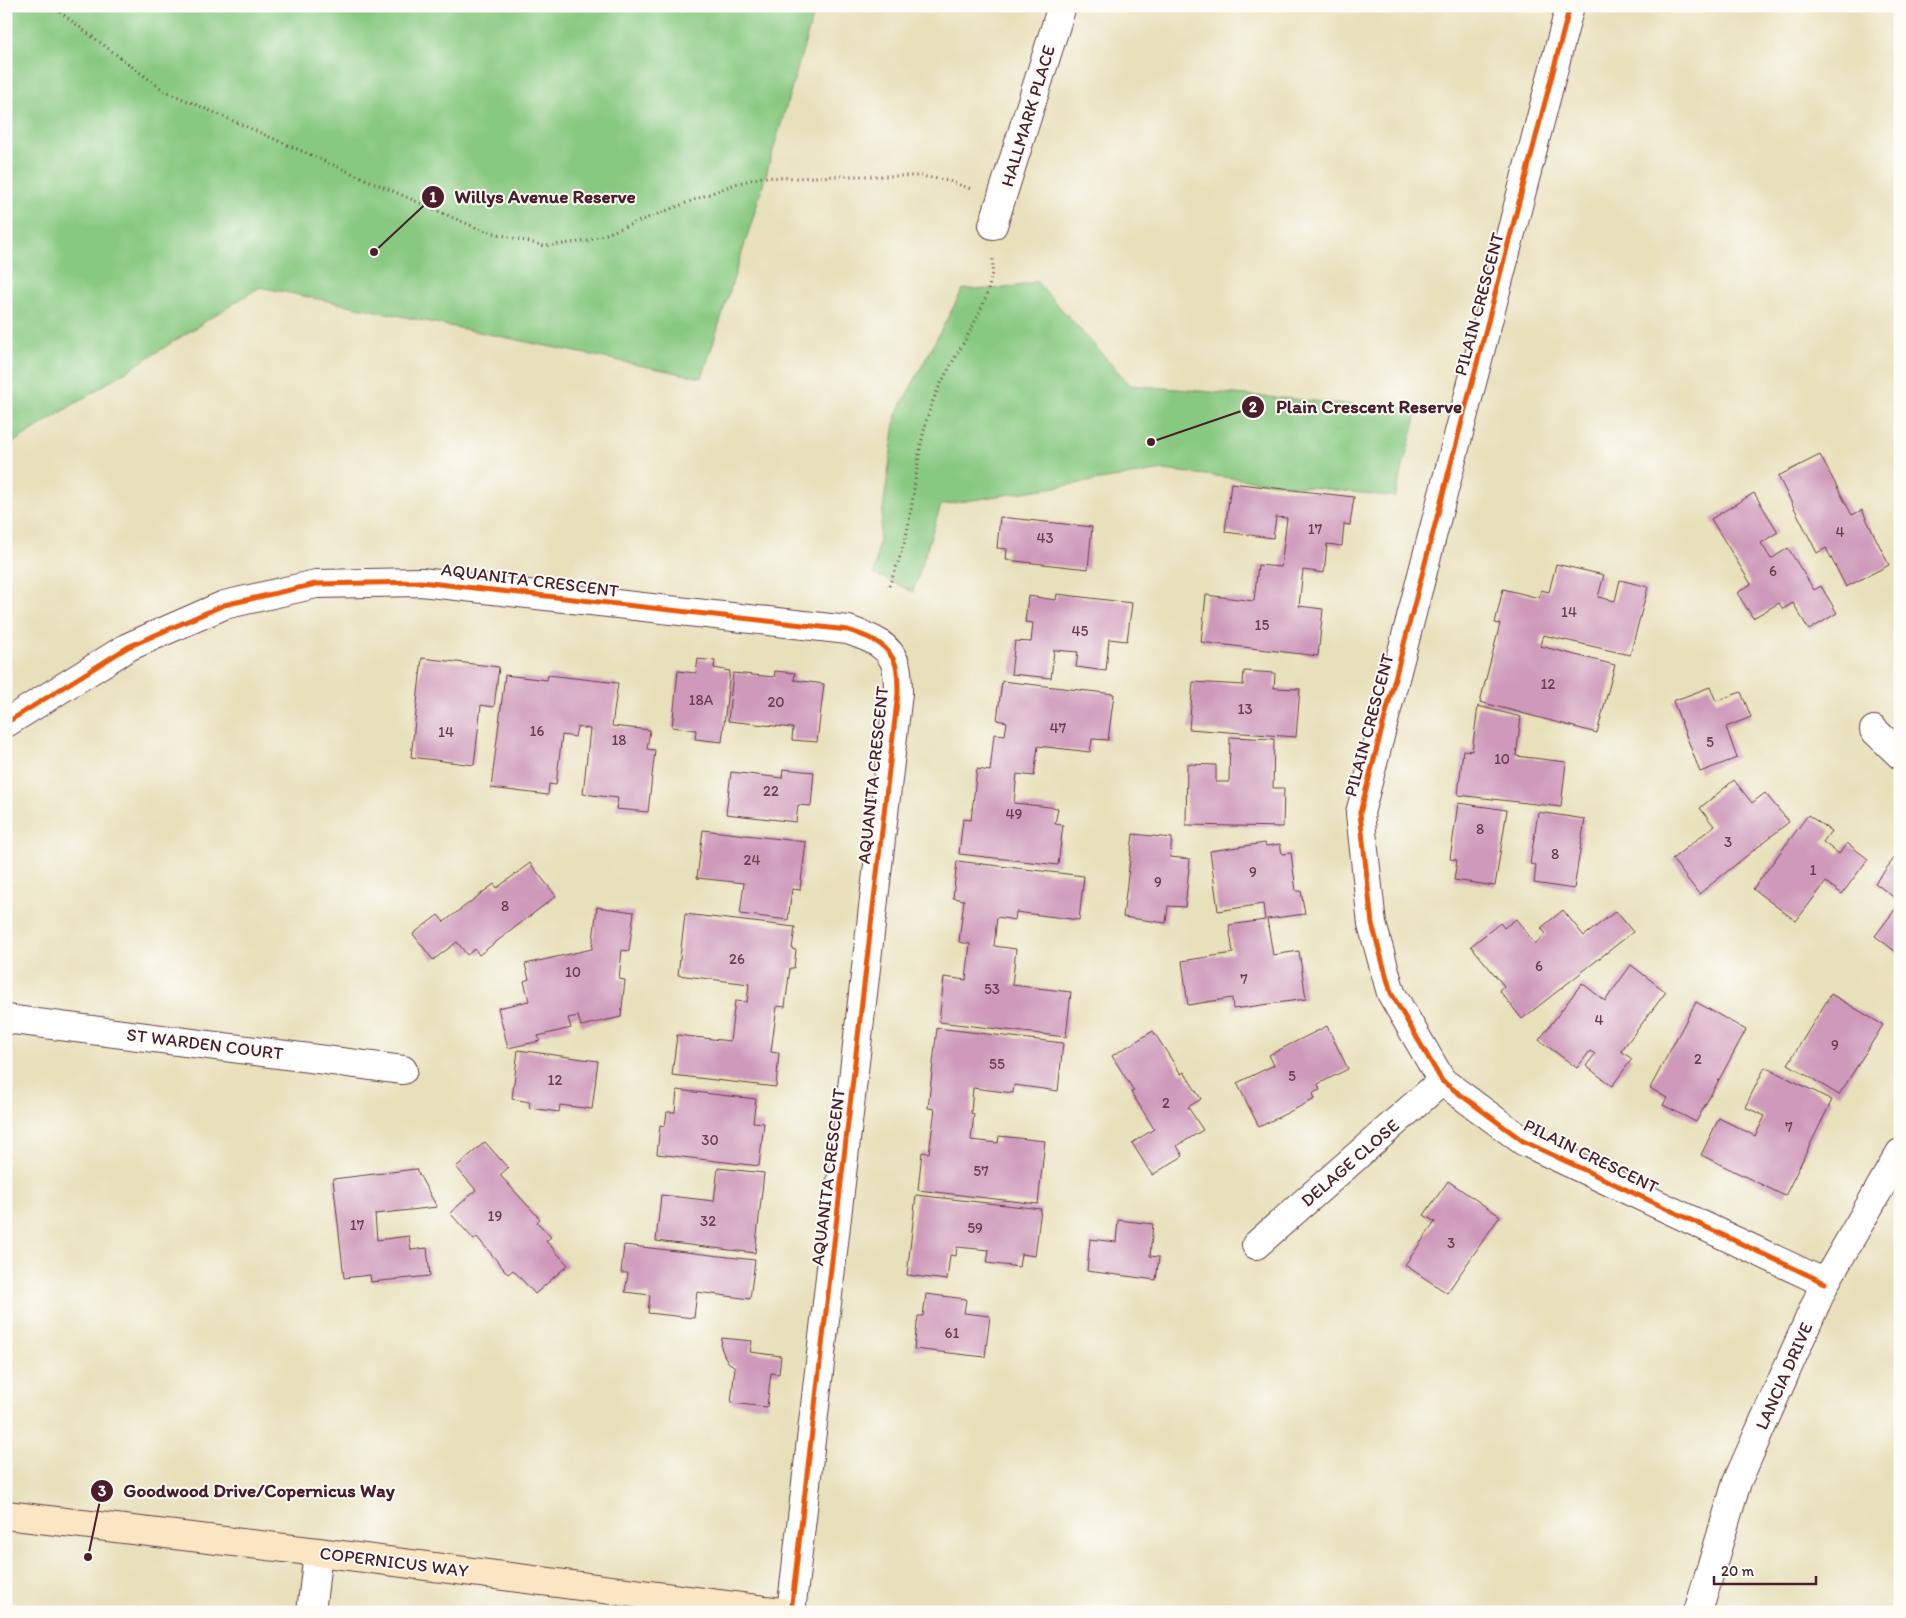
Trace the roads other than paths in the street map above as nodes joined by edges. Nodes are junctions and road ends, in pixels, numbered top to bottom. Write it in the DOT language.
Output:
graph roads {
  1 [pos="1062,6"];
  2 [pos="1570,6"];
  3 [pos="996,216"];
  4 [pos="6,723"];
  5 [pos="1874,730"];
  6 [pos="1900,755"];
  7 [pos="6,1019"];
  8 [pos="403,1070"];
  9 [pos="1442,1081"];
  10 [pos="1900,1153"];
  11 [pos="1256,1245"];
  12 [pos="1825,1283"];
  13 [pos="6,1515"];
  14 [pos="318,1552"];
  15 [pos="311,1612"];
  16 [pos="781,1612"];
  17 [pos="790,1612"];
  18 [pos="1698,1612"];
  1 -- 3 [label="street, HALLMARK PLACE"];
  2 -- 9 [label="street, PILAIN CRESCENT"];
  4 -- 17 [label="street, AQUANITA CRESCENT"];
  5 -- 6 [label="street"];
  7 -- 8 [label="street, ST WARDEN COURT"];
  9 -- 11 [label="street, DELAGE CLOSE"];
  9 -- 12 [label="street, PILAIN CRESCENT"];
  10 -- 12 [label="street, LANCIA DRIVE"];
  12 -- 18 [label="street, LANCIA DRIVE"];
  13 -- 14 [label="street, COPERNICUS WAY"];
  14 -- 15 [label="street"];
  14 -- 16 [label="street, COPERNICUS WAY"];
}
